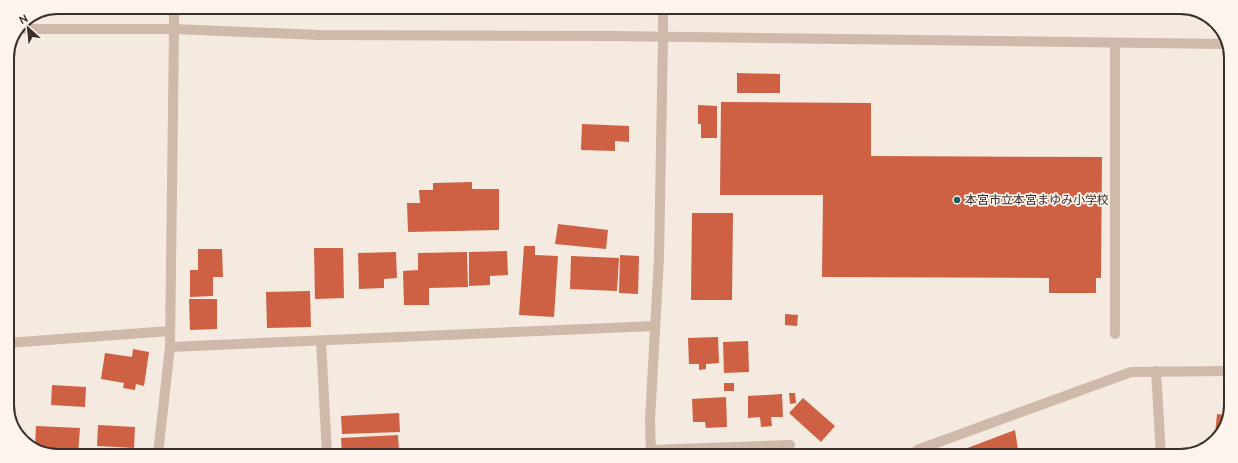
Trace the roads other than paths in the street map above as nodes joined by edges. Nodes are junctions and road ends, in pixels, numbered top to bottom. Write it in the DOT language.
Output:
graph roads {
  1 [pos="174,14"];
  2 [pos="663,14"];
  3 [pos="25,29"];
  4 [pos="174,29"];
  5 [pos="663,37"];
  6 [pos="1115,43"];
  7 [pos="1222,44"];
  8 [pos="655,326"];
  9 [pos="170,331"];
  10 [pos="1115,334"];
  11 [pos="322,341"];
  12 [pos="14,342"];
  13 [pos="170,347"];
  14 [pos="1156,371"];
  15 [pos="1224,371"];
  16 [pos="790,445"];
  17 [pos="159,449"];
  18 [pos="327,449"];
  19 [pos="651,449"];
  20 [pos="711,449"];
  21 [pos="926,449"];
  22 [pos="1161,449"];
  1 -- 4 [label="street"];
  2 -- 5 [label="street"];
  3 -- 4 [label="street"];
  4 -- 5 [label="street"];
  4 -- 9 [label="street"];
  5 -- 6 [label="street"];
  5 -- 8 [label="street"];
  6 -- 7 [label="street"];
  6 -- 10 [label="street"];
  8 -- 11 [label="street"];
  8 -- 19 [label="street"];
  9 -- 12 [label="street"];
  9 -- 13 [label="street"];
  11 -- 13 [label="street"];
  11 -- 18 [label="street"];
  13 -- 17 [label="street"];
  14 -- 15 [label="street"];
  14 -- 21 [label="street"];
  14 -- 22 [label="street"];
  16 -- 20 [label="street"];
}
